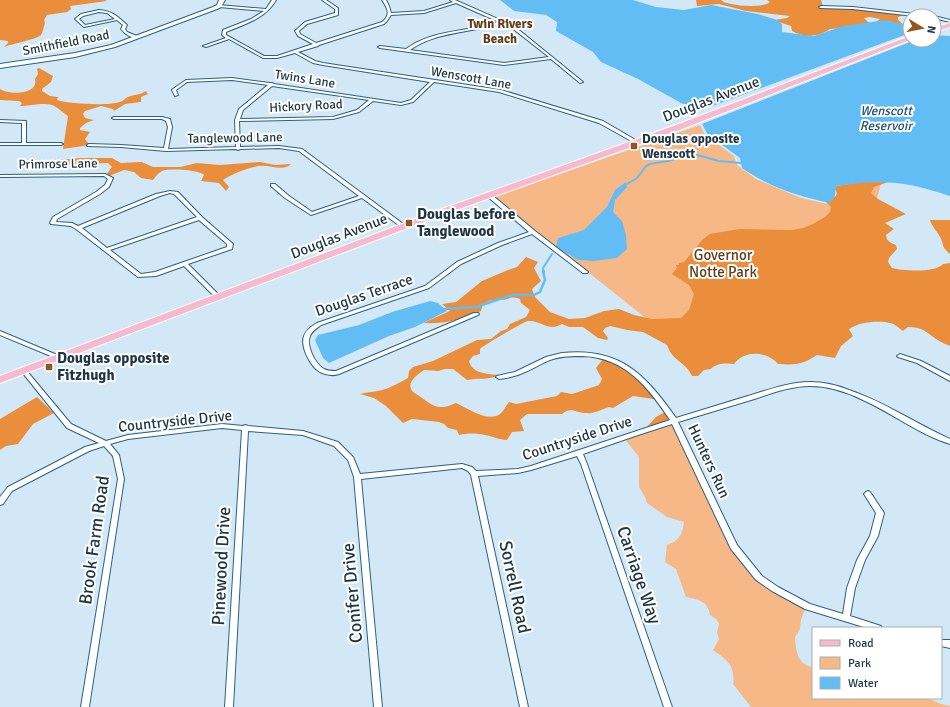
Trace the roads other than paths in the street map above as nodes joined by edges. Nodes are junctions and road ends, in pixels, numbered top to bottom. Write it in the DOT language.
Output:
graph roads {
  1 [pos="274,0"];
  2 [pos="324,0"];
  3 [pos="384,0"];
  4 [pos="454,1"];
  5 [pos="220,3"];
  6 [pos="821,7"];
  7 [pos="267,10"];
  8 [pos="390,14"];
  9 [pos="902,14"];
  10 [pos="118,19"];
  11 [pos="503,22"];
  12 [pos="136,37"];
  13 [pos="229,38"];
  14 [pos="902,41"];
  15 [pos="317,45"];
  16 [pos="205,46"];
  17 [pos="380,47"];
  18 [pos="407,50"];
  19 [pos="296,52"];
  20 [pos="551,58"];
  21 [pos="0,66"];
  22 [pos="433,81"];
  23 [pos="581,82"];
  24 [pos="272,84"];
  25 [pos="176,95"];
  26 [pos="372,100"];
  27 [pos="114,118"];
  28 [pos="237,120"];
  29 [pos="0,121"];
  30 [pos="637,142"];
  31 [pos="0,144"];
  32 [pos="24,144"];
  33 [pos="61,144"];
  34 [pos="89,145"];
  35 [pos="238,149"];
  36 [pos="166,150"];
  37 [pos="0,176"];
  38 [pos="273,185"];
  39 [pos="363,196"];
  40 [pos="490,196"];
  41 [pos="200,218"];
  42 [pos="404,227"];
  43 [pos="78,228"];
  44 [pos="533,232"];
  45 [pos="106,250"];
  46 [pos="186,265"];
  47 [pos="585,272"];
  48 [pos="218,297"];
  49 [pos="476,314"];
  50 [pos="0,333"];
  51 [pos="900,356"];
  52 [pos="60,358"];
  53 [pos="24,371"];
  54 [pos="499,377"];
  55 [pos="950,379"];
  56 [pos="0,380"];
  57 [pos="674,421"];
  58 [pos="244,427"];
  59 [pos="950,442"];
  60 [pos="105,443"];
  61 [pos="579,453"];
  62 [pos="474,474"];
  63 [pos="357,477"];
  64 [pos="868,494"];
  65 [pos="0,502"];
  66 [pos="846,619"];
  67 [pos="874,627"];
  68 [pos="85,707"];
  69 [pos="229,707"];
  70 [pos="378,707"];
  71 [pos="524,707"];
  72 [pos="668,707"];
  1 -- 7 [label="street"];
  2 -- 15 [label="street"];
  3 -- 8 [label="street"];
  4 -- 8 [label="street"];
  4 -- 11 [label="street"];
  5 -- 7 [label="street"];
  5 -- 12 [label="street, Smithfield Road"];
  6 -- 9 [label="street"];
  7 -- 13 [label="street"];
  8 -- 15 [label="street"];
  10 -- 10 [label="street"];
  10 -- 12 [label="street"];
  11 -- 18 [label="street"];
  11 -- 20 [label="street"];
  12 -- 21 [label="street, Smithfield Road"];
  13 -- 16 [label="street"];
  13 -- 19 [label="street"];
  14 -- 30 [label="main road, Douglas Avenue"];
  15 -- 19 [label="street"];
  17 -- 18 [label="street"];
  18 -- 20 [label="street"];
  19 -- 22 [label="street, Wenscott Lane"];
  20 -- 23 [label="street"];
  22 -- 26 [label="street, Twins Lane"];
  22 -- 30 [label="street, Wenscott Lane"];
  24 -- 25 [label="street, Twins Lane"];
  24 -- 26 [label="street, Twins Lane"];
  24 -- 28 [label="street"];
  26 -- 28 [label="street, Hickory Road"];
  27 -- 36 [label="street"];
  28 -- 35 [label="street"];
  29 -- 32 [label="street"];
  30 -- 40 [label="main road, Douglas Avenue"];
  31 -- 32 [label="street"];
  32 -- 33 [label="street"];
  34 -- 36 [label="street, Tanglewood Lane"];
  35 -- 36 [label="street, Tanglewood Lane"];
  35 -- 39 [label="street, Tanglewood Lane"];
  37 -- 43 [label="street, Primrose Lane"];
  38 -- 39 [label="street"];
  39 -- 42 [label="street, Tanglewood Lane"];
  40 -- 42 [label="main road, Douglas Avenue"];
  40 -- 44 [label="street"];
  41 -- 43 [label="street"];
  41 -- 45 [label="street"];
  41 -- 46 [label="street"];
  42 -- 48 [label="main road, Douglas Avenue"];
  43 -- 45 [label="street"];
  44 -- 47 [label="street"];
  44 -- 49 [label="street, Douglas Terrace"];
  45 -- 46 [label="street"];
  46 -- 48 [label="street"];
  48 -- 52 [label="main road, Douglas Avenue"];
  50 -- 52 [label="street"];
  51 -- 55 [label="street"];
  52 -- 53 [label="main road, Douglas Avenue"];
  53 -- 56 [label="main road, Douglas Avenue"];
  53 -- 60 [label="street, Brook Farm Road"];
  54 -- 57 [label="street, Hunters Run"];
  57 -- 59 [label="street, Countryside Drive"];
  57 -- 61 [label="street, Countryside Drive"];
  57 -- 66 [label="street, Hunters Run"];
  58 -- 60 [label="street, Countryside Drive"];
  58 -- 63 [label="street, Countryside Drive"];
  58 -- 69 [label="street, Pinewood Drive"];
  60 -- 65 [label="street, Countryside Drive"];
  60 -- 68 [label="street, Brook Farm Road"];
  61 -- 62 [label="street, Countryside Drive"];
  61 -- 72 [label="street, Carriage Way"];
  62 -- 63 [label="street, Countryside Drive"];
  62 -- 71 [label="street, Sorrell Road"];
  63 -- 70 [label="street, Conifer Drive"];
  64 -- 66 [label="street"];
  66 -- 67 [label="street, Hunters Run"];
}
